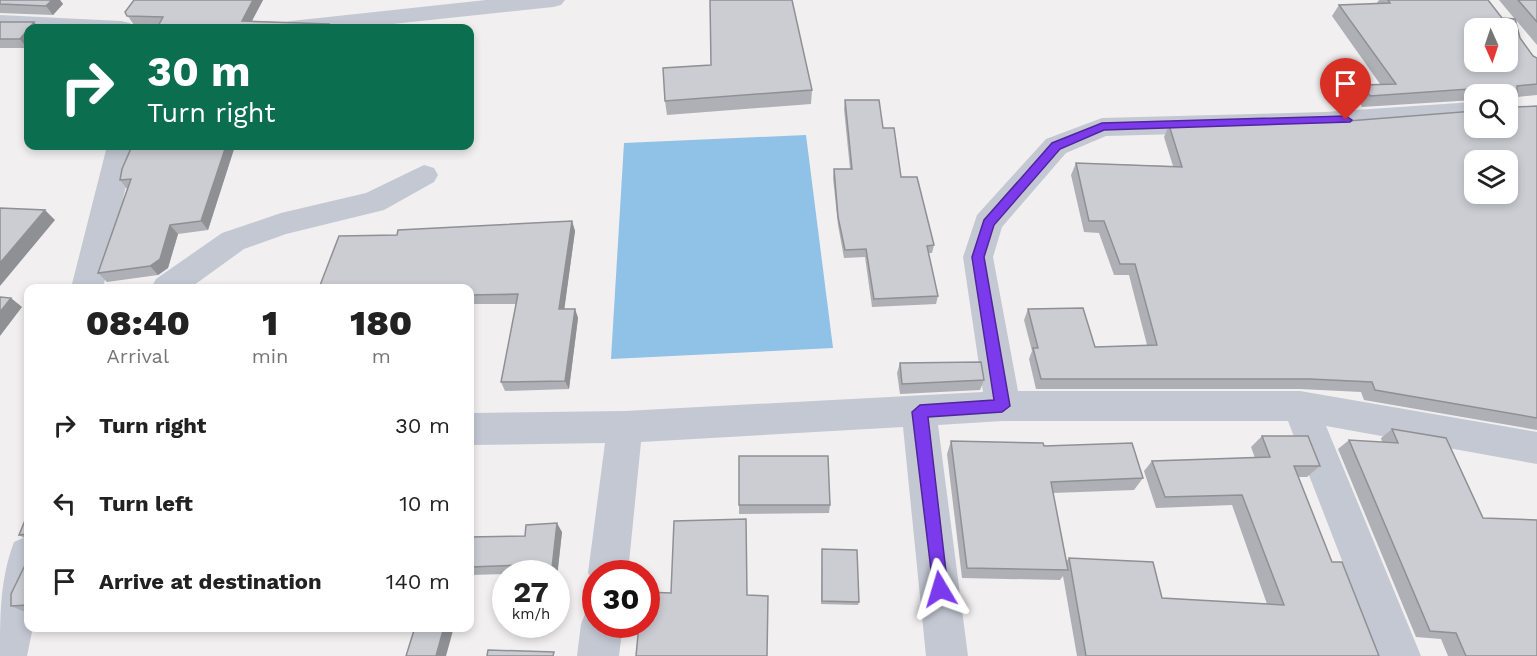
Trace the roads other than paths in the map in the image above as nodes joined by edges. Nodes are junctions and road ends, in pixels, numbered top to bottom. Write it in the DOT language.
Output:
graph roads {
  1 [pos="553,0"];
  2 [pos="0,22"];
  3 [pos="41,24"];
  4 [pos="328,24"];
  5 [pos="1464,112"];
  6 [pos="120,150"];
  7 [pos="424,176"];
  8 [pos="88,284"];
  9 [pos="172,284"];
  10 [pos="1002,406"];
  11 [pos="1300,406"];
  12 [pos="920,412"];
  13 [pos="625,427"];
  14 [pos="474,429"];
  15 [pos="1537,448"];
  16 [pos="610,560"];
  17 [pos="24,573"];
  18 [pos="600,638"];
  19 [pos="6,656"];
  20 [pos="598,656"];
  21 [pos="947,656"];
  22 [pos="1400,656"];
  1 -- 4 [label="street"];
  2 -- 3 [label="street"];
  5 -- 10 [label="street"];
  6 -- 8 [label="street"];
  7 -- 9 [label="street"];
  10 -- 11 [label="street"];
  10 -- 12 [label="street"];
  11 -- 15 [label="street"];
  11 -- 22 [label="street"];
  12 -- 13 [label="street"];
  12 -- 21 [label="street"];
  13 -- 14 [label="street"];
  13 -- 16 [label="street"];
  17 -- 19 [label="street"];
  18 -- 20 [label="street"];
}
